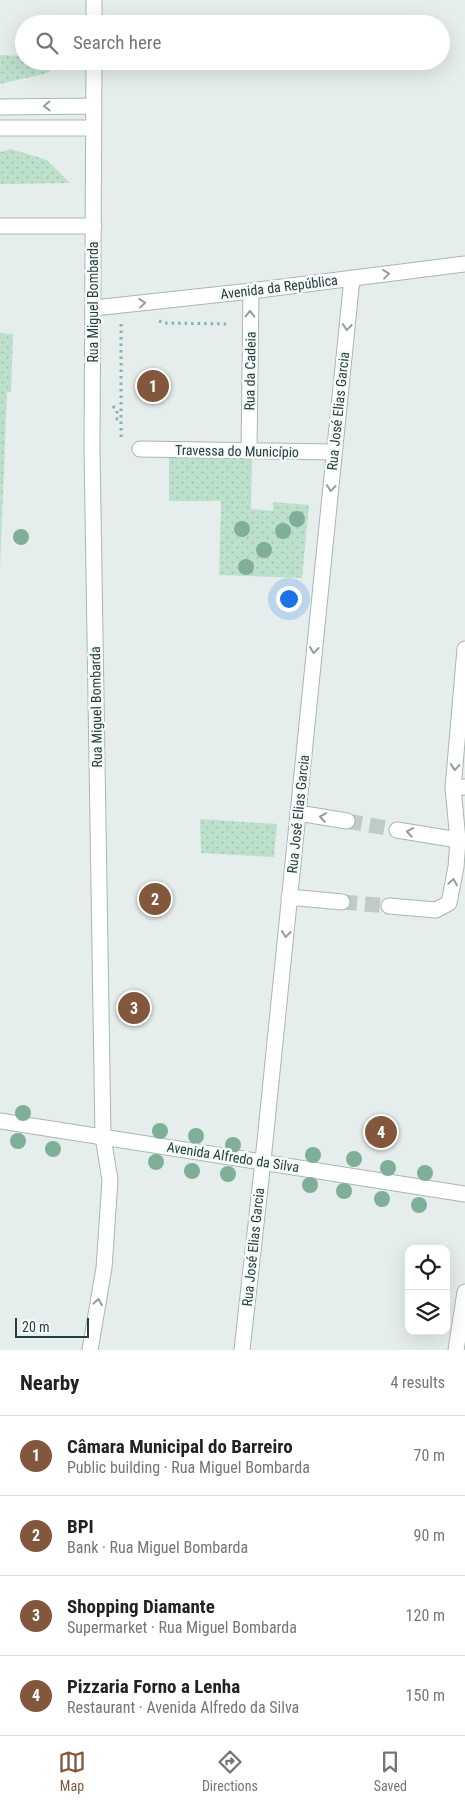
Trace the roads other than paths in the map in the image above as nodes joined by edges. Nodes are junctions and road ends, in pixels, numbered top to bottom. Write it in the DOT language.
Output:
graph roads {
  1 [pos="94,0"];
  2 [pos="94,15"];
  3 [pos="94,70"];
  4 [pos="93,106"];
  5 [pos="0,107"];
  6 [pos="0,128"];
  7 [pos="92,128"];
  8 [pos="0,226"];
  9 [pos="94,226"];
  10 [pos="465,264"];
  11 [pos="352,278"];
  12 [pos="251,291"];
  13 [pos="94,308"];
  14 [pos="140,449"];
  15 [pos="249,451"];
  16 [pos="334,452"];
  17 [pos="465,648"];
  18 [pos="459,788"];
  19 [pos="298,813"];
  20 [pos="347,821"];
  21 [pos="397,830"];
  22 [pos="458,840"];
  23 [pos="290,898"];
  24 [pos="342,902"];
  25 [pos="389,906"];
  26 [pos="0,1121"];
  27 [pos="103,1137"];
  28 [pos="263,1161"];
  29 [pos="465,1194"];
  30 [pos="465,1292"];
  31 [pos="90,1350"];
  32 [pos="242,1350"];
  33 [pos="456,1350"];
  1 -- 2 [label="street"];
  3 -- 4 [label="street, Rua Miguel Bombarda"];
  4 -- 5 [label="street, one-way"];
  4 -- 7 [label="street, Rua Miguel Bombarda"];
  6 -- 7 [label="street"];
  7 -- 9 [label="street, Rua Miguel Bombarda"];
  8 -- 9 [label="street"];
  9 -- 13 [label="street, Rua Miguel Bombarda"];
  11 -- 10 [label="street, Avenida da República, one-way"];
  11 -- 12 [label="street, Avenida da República"];
  11 -- 16 [label="street, Rua José Elias Garcia, one-way"];
  13 -- 12 [label="street, Avenida da República, one-way"];
  15 -- 12 [label="street, Rua da Cadeia, one-way"];
  13 -- 27 [label="street, Rua Miguel Bombarda"];
  14 -- 15 [label="street, Travessa do Município"];
  15 -- 16 [label="street, Travessa do Município"];
  16 -- 19 [label="street, Rua José Elias Garcia, one-way"];
  17 -- 18 [label="street, one-way"];
  18 -- 22 [label="street"];
  20 -- 19 [label="street, one-way"];
  19 -- 23 [label="street, Rua José Elias Garcia"];
  22 -- 21 [label="street, one-way"];
  25 -- 22 [label="street, one-way"];
  23 -- 24 [label="street"];
  23 -- 28 [label="street, Rua José Elias Garcia, one-way"];
  26 -- 27 [label="street, Avenida Alfredo da Silva"];
  27 -- 28 [label="street, Avenida Alfredo da Silva"];
  31 -- 27 [label="street, Rua Miguel Bombarda, one-way"];
  28 -- 29 [label="street, Avenida Alfredo da Silva"];
  28 -- 32 [label="street, Rua José Elias Garcia"];
  30 -- 33 [label="street"];
}
